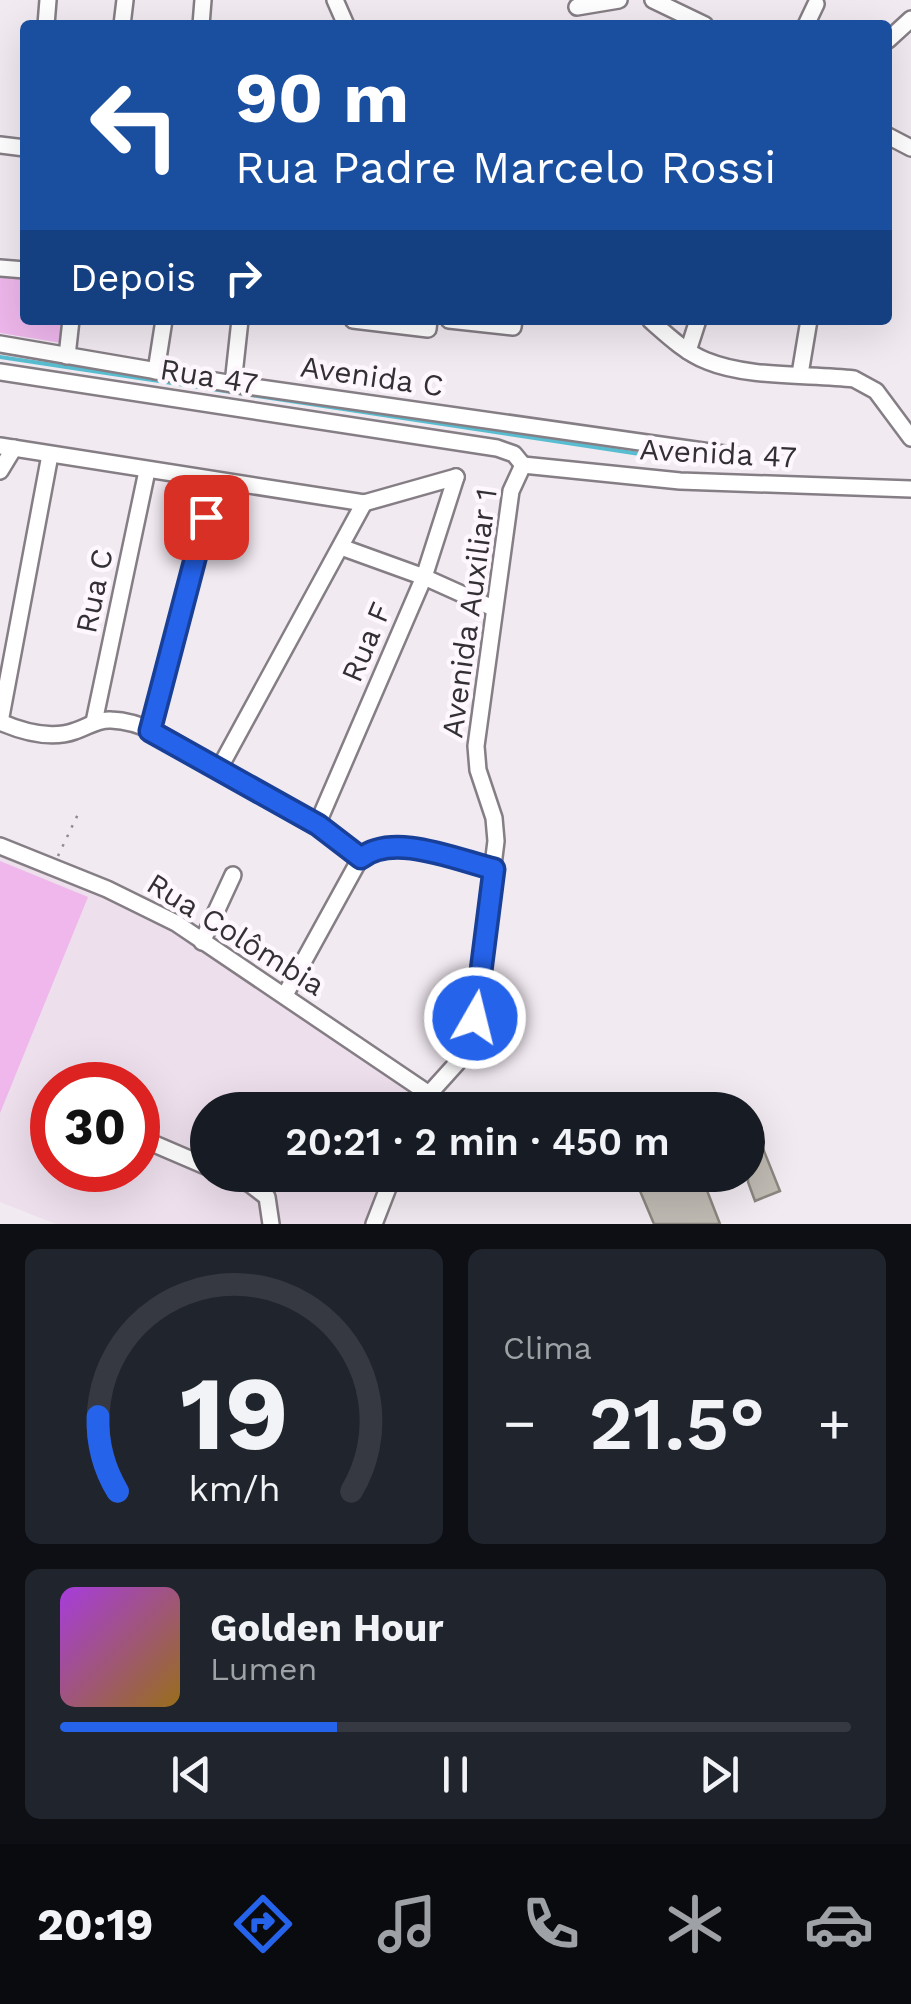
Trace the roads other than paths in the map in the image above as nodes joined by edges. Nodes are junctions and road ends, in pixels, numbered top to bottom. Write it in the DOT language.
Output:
graph roads {
  1 [pos="619,0"];
  2 [pos="654,0"];
  3 [pos="816,4"];
  4 [pos="577,7"];
  5 [pos="911,19"];
  6 [pos="695,20"];
  7 [pos="808,20"];
  8 [pos="892,36"];
  9 [pos="70,325"];
  10 [pos="163,325"];
  11 [pos="239,325"];
  12 [pos="656,325"];
  13 [pos="696,325"];
  14 [pos="808,325"];
  15 [pos="0,344"];
  16 [pos="688,351"];
  17 [pos="66,356"];
  18 [pos="156,371"];
  19 [pos="0,372"];
  20 [pos="800,374"];
  21 [pos="233,384"];
  22 [pos="911,438"];
  23 [pos="7,447"];
  24 [pos="50,455"];
  25 [pos="738,456"];
  26 [pos="523,465"];
  27 [pos="0,471"];
  28 [pos="147,471"];
  29 [pos="215,482"];
  30 [pos="911,489"];
  31 [pos="364,504"];
  32 [pos="340,546"];
  33 [pos="424,577"];
  34 [pos="494,608"];
  35 [pos="0,722"];
  36 [pos="94,722"];
  37 [pos="150,731"];
  38 [pos="219,770"];
  39 [pos="318,825"];
  40 [pos="0,846"];
  41 [pos="361,858"];
  42 [pos="494,869"];
  43 [pos="232,875"];
  44 [pos="202,942"];
  45 [pos="285,995"];
  46 [pos="426,1092"];
  47 [pos="431,1092"];
  48 [pos="160,1146"];
  49 [pos="190,1159"];
  50 [pos="261,1192"];
  51 [pos="386,1192"];
  52 [pos="271,1224"];
  53 [pos="374,1224"];
  1 -- 4 [label="street"];
  2 -- 6 [label="street"];
  3 -- 7 [label="street"];
  5 -- 8 [label="street"];
  9 -- 17 [label="street"];
  10 -- 18 [label="street"];
  11 -- 21 [label="street"];
  12 -- 16 [label="street"];
  13 -- 16 [label="street"];
  14 -- 20 [label="street"];
  15 -- 17 [label="street, Avenida C"];
  16 -- 20 [label="street"];
  17 -- 18 [label="street, Avenida C"];
  18 -- 21 [label="street, Avenida C"];
  19 -- 26 [label="street, Rua 47"];
  20 -- 22 [label="street"];
  21 -- 25 [label="street, Avenida C"];
  23 -- 24 [label="street"];
  23 -- 27 [label="street"];
  24 -- 28 [label="street"];
  24 -- 35 [label="street"];
  26 -- 30 [label="street, Avenida 47"];
  26 -- 34 [label="street, Avenida Auxiliar 1"];
  28 -- 29 [label="street"];
  28 -- 36 [label="street, Rua C"];
  29 -- 31 [label="street"];
  29 -- 37 [label="street"];
  31 -- 32 [label="street"];
  31 -- 33 [label="street, Rua F"];
  32 -- 33 [label="street"];
  32 -- 38 [label="street"];
  33 -- 34 [label="street"];
  33 -- 39 [label="street, Rua F"];
  34 -- 42 [label="street, Avenida Auxiliar 1"];
  35 -- 36 [label="street"];
  36 -- 37 [label="street"];
  37 -- 38 [label="street"];
  38 -- 39 [label="street"];
  39 -- 41 [label="street"];
  40 -- 44 [label="street, Rua Colômbia"];
  41 -- 42 [label="street"];
  41 -- 45 [label="street"];
  42 -- 47 [label="street, Avenida Auxiliar 1"];
  43 -- 44 [label="street"];
  44 -- 45 [label="street, Rua Colômbia"];
  45 -- 46 [label="street, Rua Colômbia"];
  48 -- 49 [label="street"];
  50 -- 52 [label="street"];
  51 -- 53 [label="street"];
}
